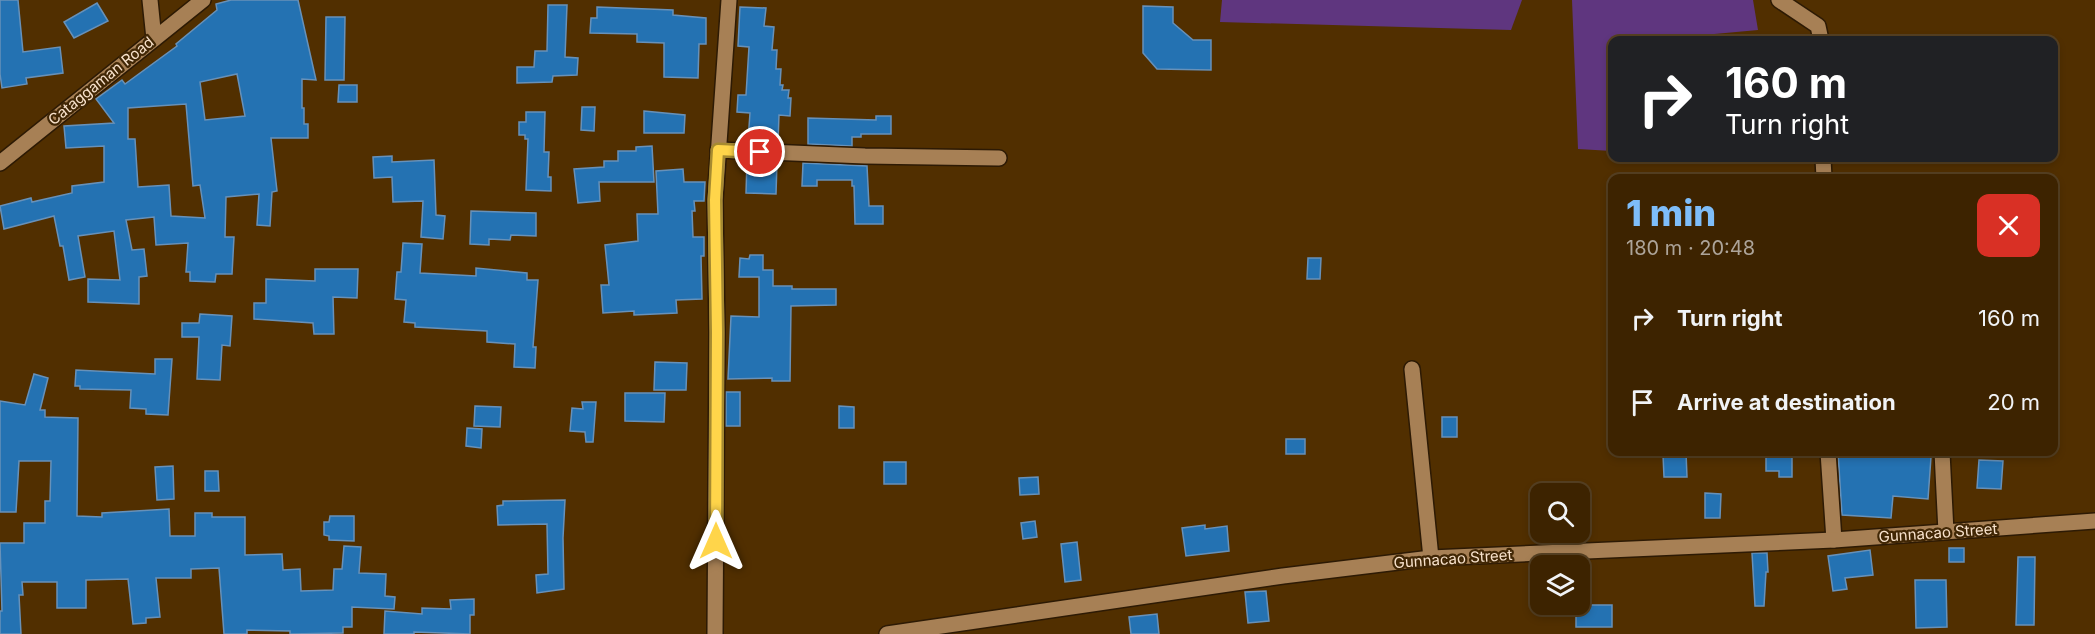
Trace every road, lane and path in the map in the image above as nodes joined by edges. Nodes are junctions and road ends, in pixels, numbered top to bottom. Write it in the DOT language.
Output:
graph roads {
  1 [pos="150,0"];
  2 [pos="203,0"];
  3 [pos="729,0"];
  4 [pos="1779,0"];
  5 [pos="1820,36"];
  6 [pos="154,39"];
  7 [pos="718,150"];
  8 [pos="999,158"];
  9 [pos="0,163"];
  10 [pos="1412,369"];
  11 [pos="1828,456"];
  12 [pos="1942,456"];
  13 [pos="2095,521"];
  14 [pos="1946,532"];
  15 [pos="1834,540"];
  16 [pos="1431,558"];
  17 [pos="906,633"];
  18 [pos="715,634"];
  19 [pos="887,634"];
  1 -- 6 [label="street"];
  2 -- 6 [label="street, Cataggaman Road"];
  3 -- 7 [label="street"];
  4 -- 5 [label="street"];
  6 -- 9 [label="street, Cataggaman Road"];
  7 -- 8 [label="street"];
  7 -- 18 [label="street"];
  10 -- 16 [label="street"];
  11 -- 15 [label="street"];
  12 -- 14 [label="street"];
  13 -- 14 [label="street, Gunnacao Street"];
  14 -- 15 [label="street, Gunnacao Street"];
  15 -- 16 [label="street, Gunnacao Street"];
  16 -- 17 [label="street, Gunnacao Street"];
  17 -- 19 [label="street, Gunnacao Street"];
}
